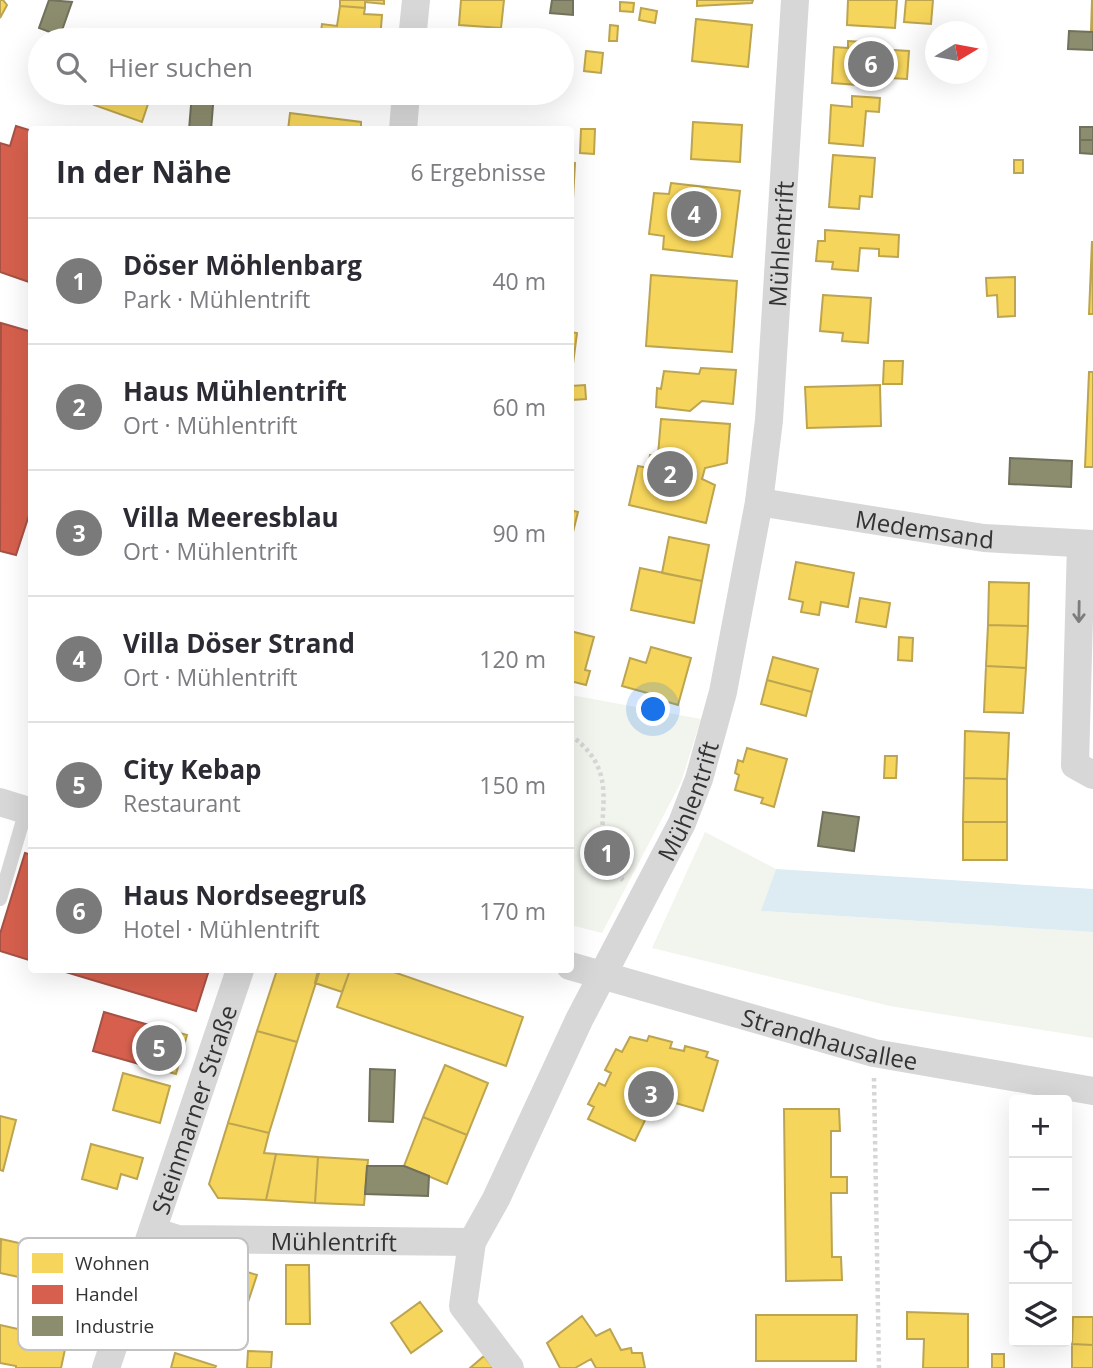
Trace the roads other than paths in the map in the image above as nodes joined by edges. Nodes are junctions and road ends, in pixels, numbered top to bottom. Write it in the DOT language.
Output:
graph roads {
  1 [pos="416,0"];
  2 [pos="795,0"];
  3 [pos="413,28"];
  4 [pos="405,105"];
  5 [pos="403,126"];
  6 [pos="759,502"];
  7 [pos="1087,544"];
  8 [pos="1093,775"];
  9 [pos="19,808"];
  10 [pos="0,899"];
  11 [pos="574,967"];
  12 [pos="239,973"];
  13 [pos="603,975"];
  14 [pos="1093,1091"];
  15 [pos="153,1231"];
  16 [pos="151,1238"];
  17 [pos="175,1238"];
  18 [pos="248,1240"];
  19 [pos="472,1242"];
  20 [pos="112,1350"];
  21 [pos="106,1368"];
  22 [pos="510,1368"];
  1 -- 3 [label="street"];
  2 -- 6 [label="street, Mühlentrift"];
  4 -- 5 [label="street"];
  6 -- 7 [label="street, Medemsand"];
  6 -- 13 [label="street, Mühlentrift"];
  7 -- 8 [label="street, one-way"];
  9 -- 10 [label="lane"];
  11 -- 13 [label="street, Strandhausallee"];
  12 -- 15 [label="street, Steinmarner Straße"];
  13 -- 14 [label="street, Strandhausallee"];
  13 -- 19 [label="street, Mühlentrift"];
  15 -- 16 [label="street, Steinmarner Straße"];
  15 -- 17 [label="street, Mühlentrift"];
  18 -- 19 [label="street, Mühlentrift"];
  19 -- 22 [label="street"];
  20 -- 21 [label="street, Steinmarner Straße"];
}
